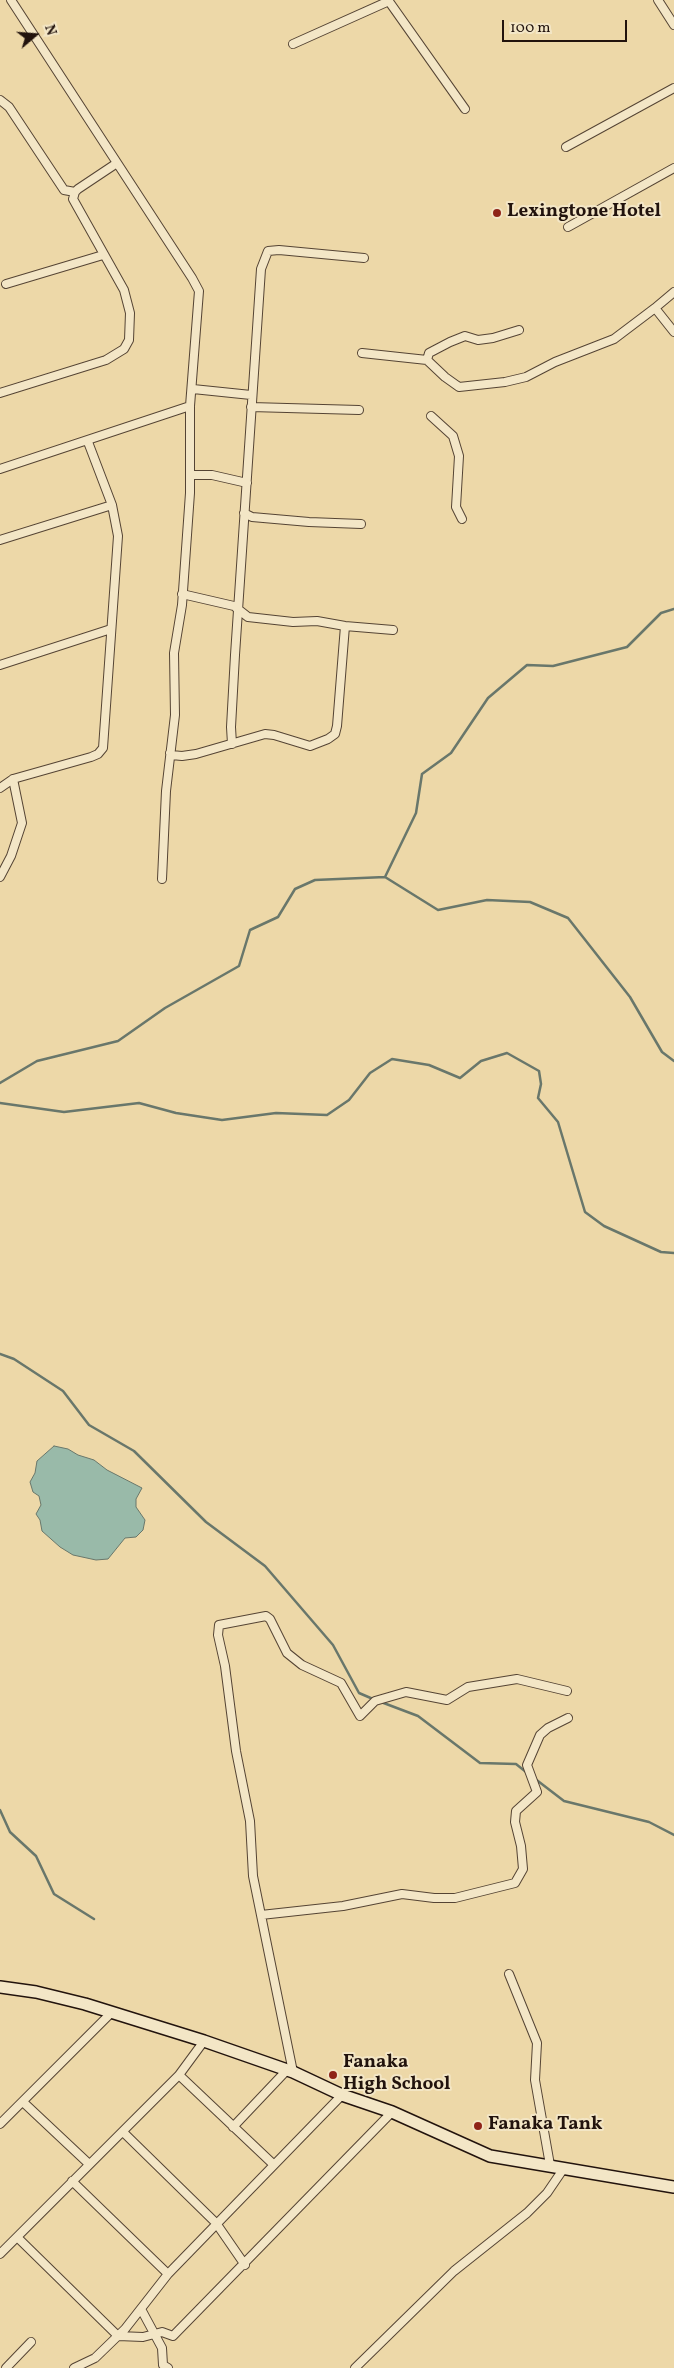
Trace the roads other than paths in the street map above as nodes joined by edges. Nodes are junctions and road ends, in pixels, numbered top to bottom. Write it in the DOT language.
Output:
graph roads {
  1 [pos="12,0"];
  2 [pos="658,0"];
  3 [pos="388,1"];
  4 [pos="674,25"];
  5 [pos="293,44"];
  6 [pos="674,88"];
  7 [pos="0,100"];
  8 [pos="465,109"];
  9 [pos="566,148"];
  10 [pos="117,163"];
  11 [pos="674,168"];
  12 [pos="74,192"];
  13 [pos="568,226"];
  14 [pos="103,255"];
  15 [pos="364,258"];
  16 [pos="6,284"];
  17 [pos="674,292"];
  18 [pos="655,308"];
  19 [pos="519,330"];
  20 [pos="674,332"];
  21 [pos="362,353"];
  22 [pos="427,360"];
  23 [pos="193,389"];
  24 [pos="0,393"];
  25 [pos="251,395"];
  26 [pos="190,406"];
  27 [pos="251,407"];
  28 [pos="359,410"];
  29 [pos="432,416"];
  30 [pos="88,442"];
  31 [pos="0,469"];
  32 [pos="190,475"];
  33 [pos="247,483"];
  34 [pos="112,505"];
  35 [pos="244,513"];
  36 [pos="462,519"];
  37 [pos="361,524"];
  38 [pos="0,540"];
  39 [pos="182,594"];
  40 [pos="238,610"];
  41 [pos="345,626"];
  42 [pos="111,629"];
  43 [pos="393,630"];
  44 [pos="0,665"];
  45 [pos="232,744"];
  46 [pos="170,753"];
  47 [pos="13,779"];
  48 [pos="0,788"];
  49 [pos="0,877"];
  50 [pos="162,879"];
  51 [pos="567,1691"];
  52 [pos="568,1718"];
  53 [pos="261,1915"];
  54 [pos="509,1974"];
  55 [pos="0,1988"];
  56 [pos="111,2013"];
  57 [pos="204,2041"];
  58 [pos="290,2071"];
  59 [pos="179,2075"];
  60 [pos="342,2094"];
  61 [pos="23,2102"];
  62 [pos="392,2112"];
  63 [pos="0,2124"];
  64 [pos="233,2127"];
  65 [pos="123,2132"];
  66 [pos="89,2164"];
  67 [pos="273,2164"];
  68 [pos="550,2165"];
  69 [pos="562,2171"];
  70 [pos="72,2181"];
  71 [pos="674,2187"];
  72 [pos="216,2223"];
  73 [pos="17,2237"];
  74 [pos="0,2254"];
  75 [pos="245,2265"];
  76 [pos="168,2274"];
  77 [pos="141,2309"];
  78 [pos="154,2334"];
  79 [pos="118,2336"];
  80 [pos="31,2342"];
  81 [pos="6,2368"];
  82 [pos="74,2368"];
  83 [pos="168,2368"];
  84 [pos="355,2368"];
  1 -- 10 [label="street"];
  2 -- 4 [label="street"];
  3 -- 5 [label="street"];
  3 -- 8 [label="street"];
  6 -- 9 [label="street"];
  7 -- 12 [label="street"];
  10 -- 12 [label="street"];
  10 -- 23 [label="street"];
  11 -- 13 [label="street"];
  12 -- 14 [label="street"];
  14 -- 16 [label="street"];
  14 -- 24 [label="street"];
  15 -- 25 [label="street"];
  17 -- 18 [label="street"];
  18 -- 20 [label="street"];
  18 -- 22 [label="street"];
  19 -- 22 [label="street"];
  21 -- 22 [label="street"];
  23 -- 25 [label="street"];
  23 -- 26 [label="street"];
  25 -- 27 [label="street"];
  26 -- 30 [label="street"];
  26 -- 32 [label="street"];
  27 -- 28 [label="street"];
  27 -- 33 [label="street"];
  29 -- 36 [label="street"];
  30 -- 31 [label="street"];
  30 -- 34 [label="street"];
  32 -- 33 [label="street"];
  32 -- 39 [label="street"];
  33 -- 35 [label="street"];
  34 -- 38 [label="street"];
  34 -- 42 [label="street"];
  35 -- 37 [label="street"];
  35 -- 40 [label="street"];
  39 -- 40 [label="street"];
  39 -- 46 [label="street"];
  40 -- 41 [label="street"];
  40 -- 45 [label="street"];
  41 -- 43 [label="street"];
  41 -- 45 [label="street"];
  42 -- 44 [label="street"];
  42 -- 47 [label="street"];
  45 -- 46 [label="street"];
  46 -- 50 [label="street"];
  47 -- 48 [label="street"];
  47 -- 49 [label="street"];
  51 -- 53 [label="street"];
  52 -- 53 [label="street"];
  53 -- 58 [label="street"];
  54 -- 68 [label="street"];
  55 -- 56 [label="main road"];
  56 -- 57 [label="main road"];
  56 -- 61 [label="street"];
  57 -- 58 [label="main road"];
  57 -- 59 [label="street"];
  58 -- 60 [label="main road"];
  58 -- 64 [label="street"];
  59 -- 64 [label="street"];
  59 -- 65 [label="street"];
  60 -- 62 [label="main road"];
  60 -- 67 [label="street"];
  61 -- 63 [label="street"];
  61 -- 66 [label="street"];
  62 -- 68 [label="main road"];
  62 -- 75 [label="street"];
  64 -- 67 [label="street"];
  65 -- 66 [label="street"];
  65 -- 72 [label="street"];
  66 -- 70 [label="street"];
  67 -- 72 [label="street"];
  68 -- 69 [label="main road"];
  69 -- 71 [label="main road"];
  69 -- 84 [label="street"];
  70 -- 73 [label="street"];
  70 -- 76 [label="street"];
  72 -- 75 [label="street"];
  72 -- 76 [label="street"];
  73 -- 74 [label="street"];
  73 -- 79 [label="street"];
  75 -- 78 [label="street"];
  76 -- 77 [label="street"];
  77 -- 78 [label="street"];
  77 -- 79 [label="street"];
  78 -- 79 [label="street"];
  78 -- 83 [label="street"];
  79 -- 82 [label="street"];
  80 -- 81 [label="street"];
}
